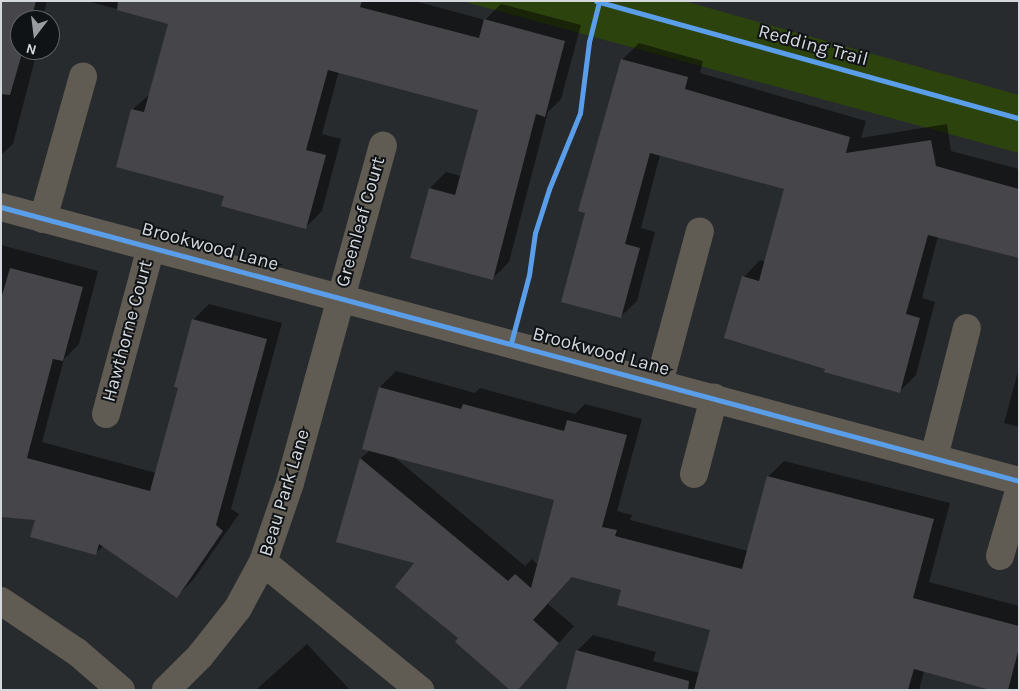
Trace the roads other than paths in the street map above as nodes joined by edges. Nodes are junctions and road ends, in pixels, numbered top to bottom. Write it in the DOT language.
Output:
graph roads {
  1 [pos="83,76"];
  2 [pos="383,146"];
  3 [pos="1,207"];
  4 [pos="43,219"];
  5 [pos="700,231"];
  6 [pos="151,247"];
  7 [pos="340,297"];
  8 [pos="968,328"];
  9 [pos="658,384"];
  10 [pos="714,398"];
  11 [pos="106,414"];
  12 [pos="934,456"];
  13 [pos="694,474"];
  14 [pos="1019,480"];
  15 [pos="1019,491"];
  16 [pos="1000,556"];
  17 [pos="264,562"];
  18 [pos="1,601"];
  19 [pos="121,690"];
  20 [pos="166,690"];
  21 [pos="420,690"];
  1 -- 4 [label="street"];
  2 -- 7 [label="street, Greenleaf Court"];
  3 -- 4 [label="street, Brookwood Lane"];
  4 -- 6 [label="street, Brookwood Lane"];
  5 -- 9 [label="street"];
  6 -- 7 [label="street, Brookwood Lane"];
  6 -- 11 [label="street, Hawthorne Court"];
  7 -- 9 [label="street, Brookwood Lane"];
  7 -- 17 [label="street, Beau Park Lane"];
  8 -- 12 [label="street"];
  9 -- 10 [label="street, Brookwood Lane"];
  10 -- 12 [label="street, Brookwood Lane"];
  10 -- 13 [label="street"];
  12 -- 14 [label="street, Brookwood Lane"];
  15 -- 16 [label="street"];
  17 -- 20 [label="street, Beau Park Lane"];
  17 -- 21 [label="street"];
  18 -- 19 [label="street"];
}
